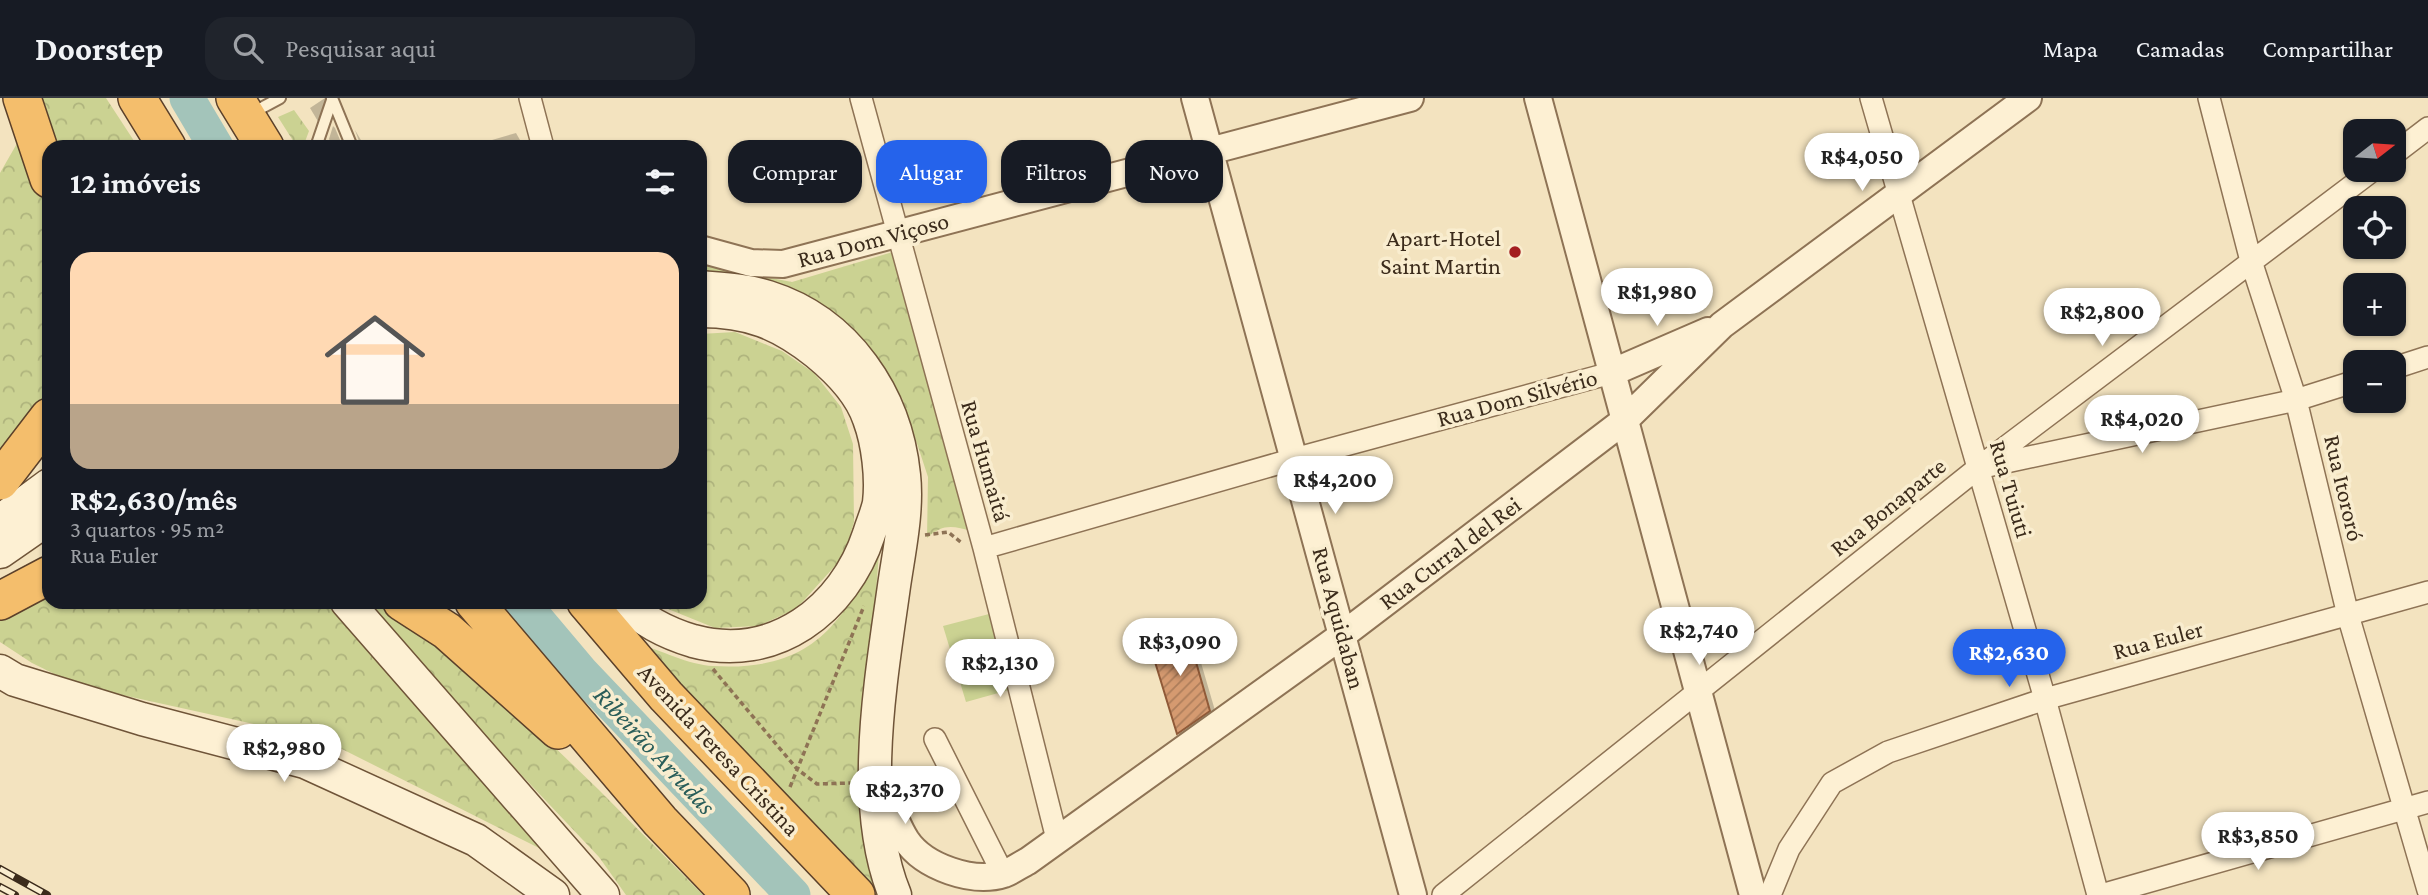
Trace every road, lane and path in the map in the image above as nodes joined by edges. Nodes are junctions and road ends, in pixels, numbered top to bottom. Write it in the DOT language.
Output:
graph roads {
  1 [pos="2,98"];
  2 [pos="22,98"];
  3 [pos="137,98"];
  4 [pos="280,98"];
  5 [pos="530,98"];
  6 [pos="861,98"];
  7 [pos="1195,98"];
  8 [pos="1410,98"];
  9 [pos="1538,98"];
  10 [pos="1871,98"];
  11 [pos="2028,98"];
  12 [pos="2209,98"];
  13 [pos="332,99"];
  14 [pos="0,103"];
  15 [pos="249,120"];
  16 [pos="2428,128"];
  17 [pos="163,140"];
  18 [pos="318,140"];
  19 [pos="349,140"];
  20 [pos="541,140"];
  21 [pos="1206,140"];
  22 [pos="2406,145"];
  23 [pos="1223,146"];
  24 [pos="42,157"];
  25 [pos="1125,173"];
  26 [pos="2357,182"];
  27 [pos="1898,196"];
  28 [pos="1223,203"];
  29 [pos="896,235"];
  30 [pos="707,251"];
  31 [pos="2251,261"];
  32 [pos="707,288"];
  33 [pos="707,311"];
  34 [pos="1722,325"];
  35 [pos="2428,357"];
  36 [pos="2406,364"];
  37 [pos="1611,373"];
  38 [pos="2343,385"];
  39 [pos="2296,400"];
  40 [pos="1625,420"];
  41 [pos="42,426"];
  42 [pos="1294,459"];
  43 [pos="1978,468"];
  44 [pos="0,481"];
  45 [pos="42,490"];
  46 [pos="0,521"];
  47 [pos="42,523"];
  48 [pos="984,548"];
  49 [pos="0,552"];
  50 [pos="42,579"];
  51 [pos="2428,592"];
  52 [pos="0,601"];
  53 [pos="353,609"];
  54 [pos="413,609"];
  55 [pos="480,609"];
  56 [pos="592,609"];
  57 [pos="631,609"];
  58 [pos="2348,615"];
  59 [pos="1344,634"];
  60 [pos="706,644"];
  61 [pos="8,675"];
  62 [pos="1697,695"];
  63 [pos="2045,699"];
  64 [pos="935,739"];
  65 [pos="866,774"];
  66 [pos="2428,802"];
  67 [pos="2404,808"];
  68 [pos="660,821"];
  69 [pos="1057,839"];
  70 [pos="1009,885"];
  71 [pos="2428,890"];
  72 [pos="553,895"];
  73 [pos="603,895"];
  74 [pos="731,895"];
  75 [pos="856,895"];
  76 [pos="895,895"];
  77 [pos="1413,895"];
  78 [pos="1443,895"];
  79 [pos="1753,895"];
  80 [pos="1770,895"];
  81 [pos="2099,895"];
  1 -- 14 [label="highway"];
  2 -- 24 [label="highway"];
  3 -- 17 [label="highway"];
  4 -- 15 [label="lane"];
  5 -- 20 [label="street"];
  6 -- 29 [label="street, Rua Humaitá"];
  7 -- 21 [label="street, Rua Aquidaban"];
  8 -- 23 [label="street, Rua Dom Viçoso"];
  9 -- 37 [label="street"];
  10 -- 27 [label="street, Rua Tuiuti"];
  11 -- 27 [label="street, Rua Curral del Rei"];
  12 -- 31 [label="street, Rua Itororó"];
  13 -- 18 [label="lane"];
  13 -- 19 [label="lane"];
  16 -- 22 [label="street"];
  25 -- 29 [label="street, Rua Dom Viçoso"];
  26 -- 31 [label="street, Rua Bonaparte"];
  27 -- 34 [label="street, Rua Curral del Rei"];
  27 -- 43 [label="street, Rua Tuiuti"];
  28 -- 42 [label="street, Rua Aquidaban"];
  29 -- 30 [label="street, Rua Dom Viçoso"];
  29 -- 48 [label="street, Rua Humaitá"];
  31 -- 39 [label="street, Rua Itororó"];
  31 -- 43 [label="street, Rua Bonaparte"];
  32 -- 65 [label="main road"];
  33 -- 60 [label="main road"];
  34 -- 37 [label="street, Rua Dom Silvério"];
  34 -- 40 [label="street, Rua Curral del Rei"];
  35 -- 36 [label="street"];
  37 -- 40 [label="street"];
  37 -- 42 [label="street, Rua Dom Silvério"];
  38 -- 39 [label="street"];
  39 -- 43 [label="street"];
  39 -- 58 [label="street, Rua Itororó"];
  40 -- 59 [label="street, Rua Curral del Rei"];
  40 -- 62 [label="street"];
  41 -- 44 [label="highway"];
  42 -- 48 [label="street, Rua Dom Silvério"];
  42 -- 59 [label="street, Rua Aquidaban"];
  43 -- 62 [label="street, Rua Bonaparte"];
  43 -- 63 [label="street, Rua Tuiuti"];
  45 -- 46 [label="main road"];
  47 -- 49 [label="main road"];
  48 -- 69 [label="street, Rua Humaitá"];
  50 -- 52 [label="highway"];
  51 -- 58 [label="street, Rua Euler"];
  53 -- 73 [label="main road"];
  54 -- 68 [label="highway"];
  55 -- 68 [label="highway"];
  56 -- 75 [label="highway, Avenida Teresa Cristina"];
  57 -- 60 [label="main road"];
  58 -- 63 [label="street, Rua Euler"];
  58 -- 67 [label="street, Rua Itororó"];
  59 -- 69 [label="street, Rua Curral del Rei"];
  59 -- 77 [label="street, Rua Aquidaban"];
  60 -- 65 [label="path"];
  61 -- 72 [label="main road"];
  62 -- 78 [label="street, Rua Bonaparte"];
  62 -- 79 [label="street"];
  63 -- 80 [label="street, Rua Euler"];
  63 -- 81 [label="street, Rua Tuiuti"];
  64 -- 70 [label="street"];
  65 -- 70 [label="street, Rua Curral del Rei"];
  65 -- 76 [label="main road"];
  66 -- 67 [label="street"];
  67 -- 71 [label="street, Rua Itororó"];
  67 -- 81 [label="street"];
  68 -- 74 [label="highway"];
  69 -- 70 [label="street, Rua Curral del Rei"];
}
